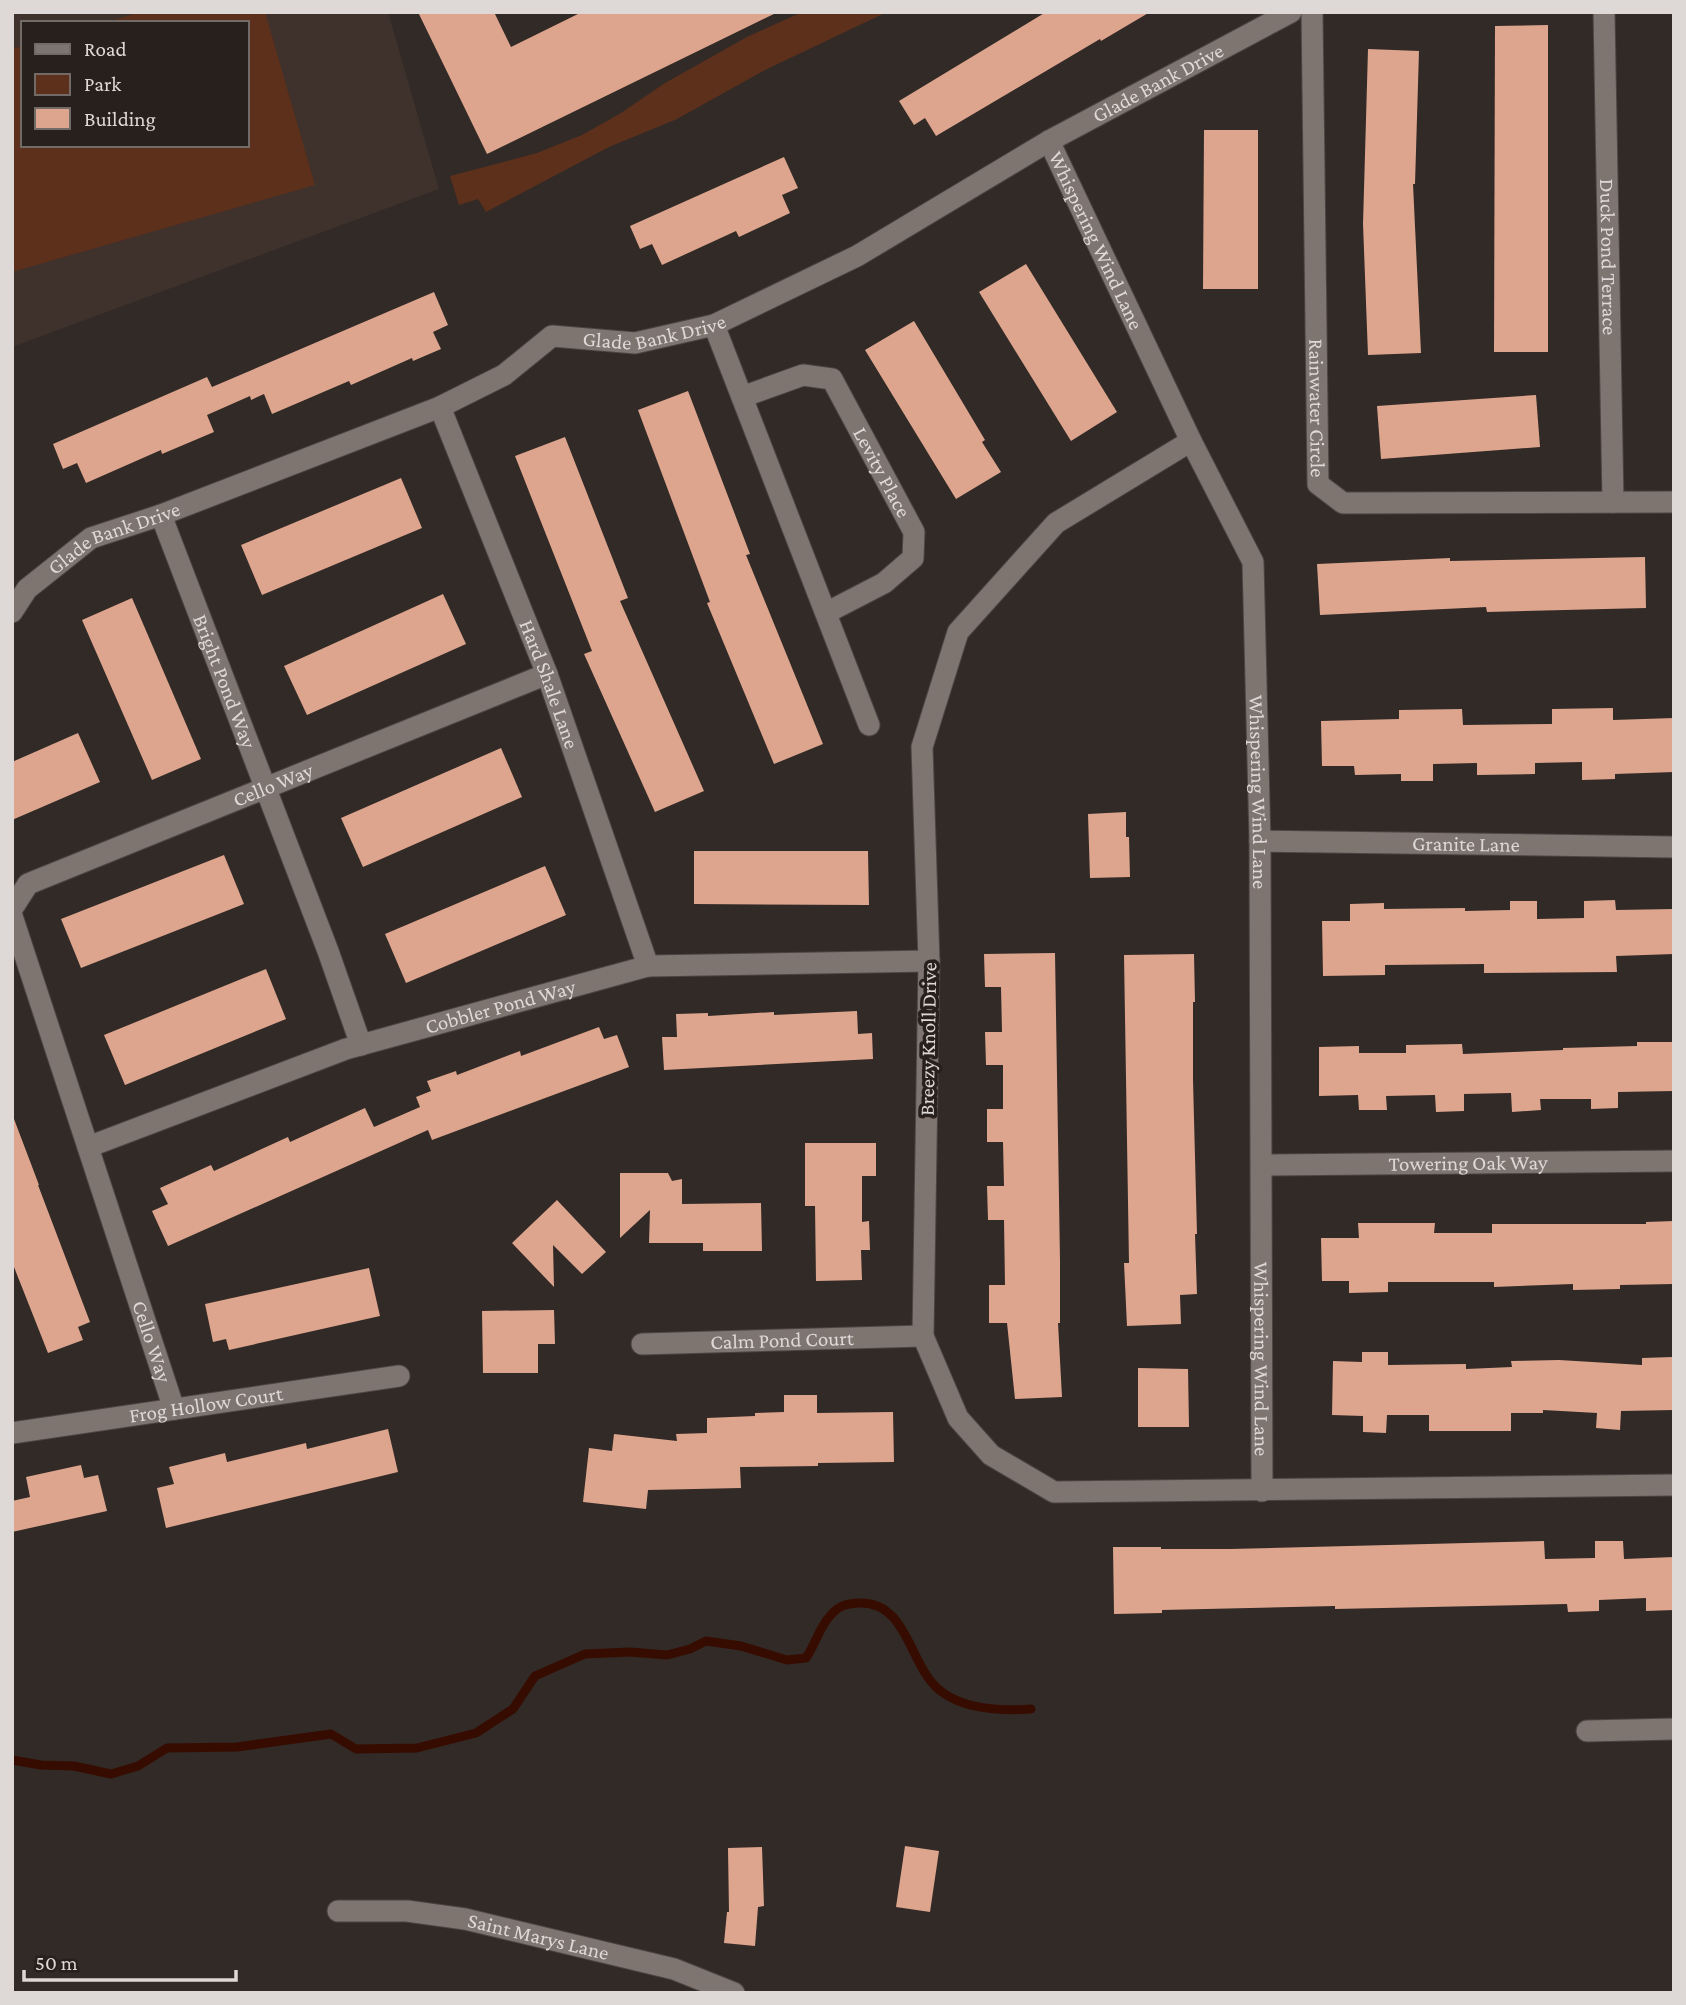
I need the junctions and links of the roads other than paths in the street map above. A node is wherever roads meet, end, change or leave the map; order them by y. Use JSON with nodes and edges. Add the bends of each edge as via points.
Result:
{"nodes":[{"id":1,"x":1292,"y":12,"type":"edge"},
{"id":2,"x":1312,"y":12,"type":"edge"},
{"id":3,"x":1604,"y":12,"type":"edge"},
{"id":4,"x":1049,"y":141,"type":"junction"},
{"id":5,"x":714,"y":325,"type":"junction"},
{"id":6,"x":742,"y":397,"type":"junction"},
{"id":7,"x":440,"y":407,"type":"junction"},
{"id":8,"x":1191,"y":441,"type":"junction"},
{"id":9,"x":1613,"y":502,"type":"junction"},
{"id":10,"x":1674,"y":502,"type":"edge"},
{"id":11,"x":161,"y":515,"type":"junction"},
{"id":12,"x":12,"y":612,"type":"edge"},
{"id":13,"x":826,"y":613,"type":"junction"},
{"id":14,"x":547,"y":674,"type":"junction"},
{"id":15,"x":869,"y":725,"type":"dead end"},
{"id":16,"x":265,"y":788,"type":"junction"},
{"id":17,"x":1260,"y":841,"type":"junction"},
{"id":18,"x":1674,"y":847,"type":"edge"},
{"id":19,"x":12,"y":909,"type":"edge"},
{"id":20,"x":12,"y":916,"type":"edge"},
{"id":21,"x":929,"y":961,"type":"junction"},
{"id":22,"x":648,"y":965,"type":"junction"},
{"id":23,"x":361,"y":1045,"type":"junction"},
{"id":24,"x":88,"y":1147,"type":"junction"},
{"id":25,"x":1674,"y":1161,"type":"edge"},
{"id":26,"x":1262,"y":1166,"type":"junction"},
{"id":27,"x":923,"y":1336,"type":"junction"},
{"id":28,"x":642,"y":1345,"type":"dead end"},
{"id":29,"x":399,"y":1376,"type":"dead end"},
{"id":30,"x":174,"y":1409,"type":"junction"},
{"id":31,"x":12,"y":1433,"type":"edge"},
{"id":32,"x":1674,"y":1485,"type":"edge"},
{"id":33,"x":1262,"y":1491,"type":"junction"},
{"id":34,"x":1674,"y":1729,"type":"edge"},
{"id":35,"x":1587,"y":1731,"type":"dead end"},
{"id":36,"x":338,"y":1911,"type":"dead end"},
{"id":37,"x":734,"y":1993,"type":"edge"}],
"edges":[{"from":1,"to":4,"type":"street","name":"Glade Bank Drive"},
{"from":2,"to":9,"type":"street","name":"Rainwater Circle","via":[[1318,484],[1343,503]]},
{"from":3,"to":9,"type":"street","name":"Duck Pond Terrace"},
{"from":4,"to":5,"type":"street","name":"Glade Bank Drive","via":[[857,256]]},
{"from":4,"to":8,"type":"street","name":"Whispering Wind Lane"},
{"from":5,"to":6,"type":"street"},
{"from":5,"to":7,"type":"street","name":"Glade Bank Drive","via":[[635,343],[552,337],[504,375]]},
{"from":6,"to":13,"type":"street"},
{"from":6,"to":13,"type":"street","name":"Levity Place","via":[[803,375],[832,379],[914,532],[913,558],[884,583]]},
{"from":7,"to":11,"type":"street","name":"Glade Bank Drive"},
{"from":7,"to":14,"type":"street","name":"Hard Shale Lane"},
{"from":8,"to":17,"type":"street","name":"Whispering Wind Lane","via":[[1253,562]]},
{"from":8,"to":21,"type":"street","name":"Breezy Knoll Drive","via":[[1056,523],[958,632],[922,747]]},
{"from":9,"to":10,"type":"street","name":"Rainwater Circle"},
{"from":11,"to":12,"type":"street","name":"Glade Bank Drive","via":[[91,538],[27,589]]},
{"from":11,"to":16,"type":"street","name":"Bright Pond Way"},
{"from":13,"to":15,"type":"street"},
{"from":14,"to":16,"type":"street","name":"Cello Way"},
{"from":14,"to":22,"type":"street","name":"Hard Shale Lane"},
{"from":16,"to":19,"type":"street","name":"Cello Way","via":[[28,884]]},
{"from":16,"to":23,"type":"street","name":"Bright Pond Way"},
{"from":17,"to":18,"type":"street","name":"Granite Lane"},
{"from":17,"to":26,"type":"street","name":"Whispering Wind Lane"},
{"from":20,"to":24,"type":"street","name":"Cello Way"},
{"from":21,"to":22,"type":"street","name":"Cobbler Pond Way"},
{"from":21,"to":27,"type":"street","name":"Breezy Knoll Drive"},
{"from":22,"to":23,"type":"street","name":"Cobbler Pond Way"},
{"from":23,"to":24,"type":"street","name":"Cobbler Pond Way"},
{"from":24,"to":30,"type":"street","name":"Cello Way"},
{"from":25,"to":26,"type":"street","name":"Towering Oak Way"},
{"from":26,"to":33,"type":"street","name":"Whispering Wind Lane"},
{"from":27,"to":28,"type":"street","name":"Calm Pond Court"},
{"from":27,"to":33,"type":"street","name":"Breezy Knoll Drive","via":[[958,1418],[991,1455],[1054,1492]]},
{"from":29,"to":30,"type":"street","name":"Frog Hollow Court"},
{"from":30,"to":31,"type":"street","name":"Frog Hollow Court"},
{"from":32,"to":33,"type":"street"},
{"from":34,"to":35,"type":"street"},
{"from":36,"to":37,"type":"street","name":"Saint Marys Lane","via":[[465,1919],[674,1969]]}]}
